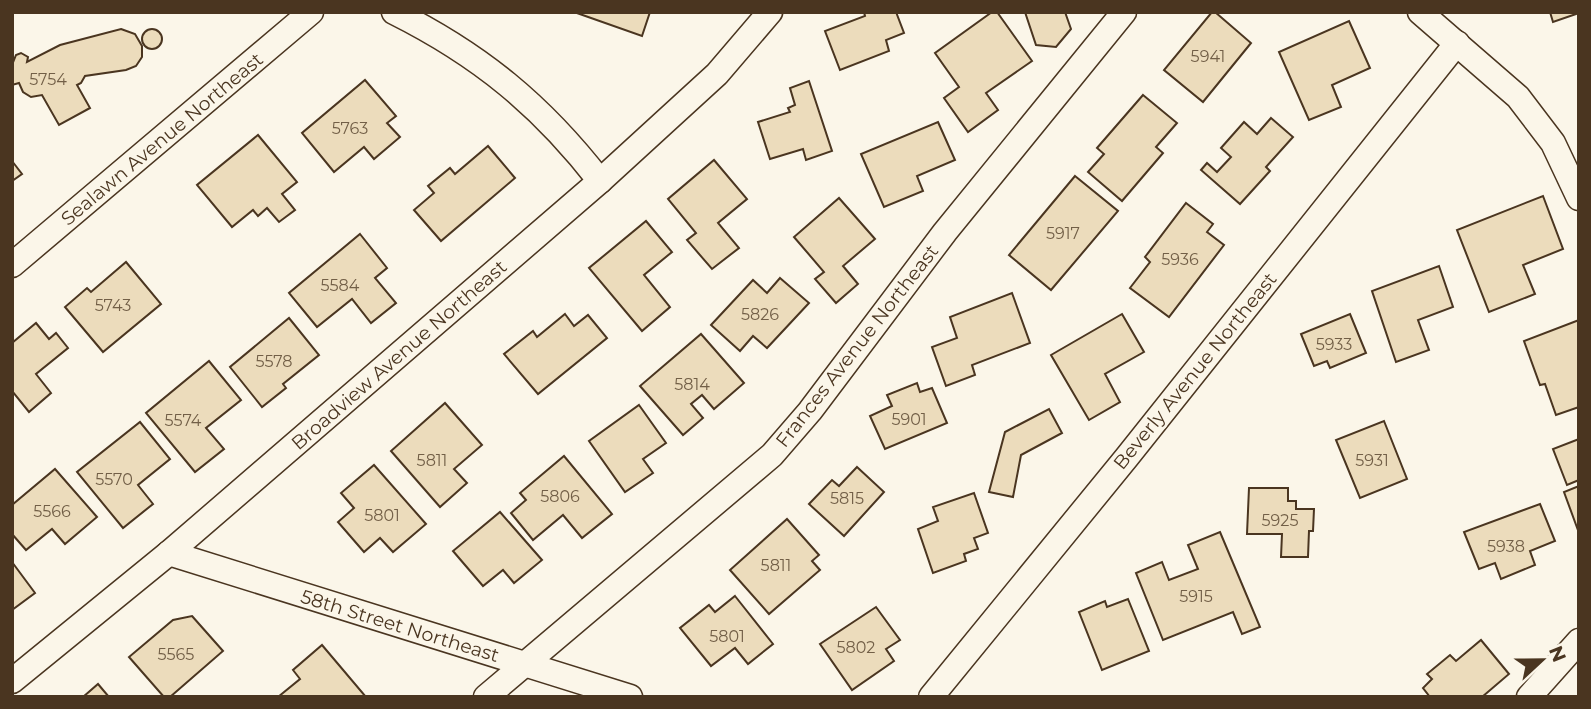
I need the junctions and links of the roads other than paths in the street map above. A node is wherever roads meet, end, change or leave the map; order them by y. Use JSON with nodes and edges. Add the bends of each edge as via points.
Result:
{"nodes":[{"id":1,"x":311,"y":12,"type":"edge"},
{"id":2,"x":394,"y":12,"type":"edge"},
{"id":3,"x":770,"y":12,"type":"edge"},
{"id":4,"x":1124,"y":12,"type":"edge"},
{"id":5,"x":1420,"y":12,"type":"edge"},
{"id":6,"x":1457,"y":43,"type":"junction"},
{"id":7,"x":600,"y":181,"type":"junction"},
{"id":8,"x":1579,"y":198,"type":"edge"},
{"id":9,"x":12,"y":265,"type":"edge"},
{"id":10,"x":169,"y":553,"type":"junction"},
{"id":11,"x":1579,"y":641,"type":"edge"},
{"id":12,"x":524,"y":665,"type":"junction"},
{"id":13,"x":12,"y":681,"type":"edge"},
{"id":14,"x":486,"y":697,"type":"edge"},
{"id":15,"x":630,"y":697,"type":"edge"},
{"id":16,"x":931,"y":697,"type":"edge"},
{"id":17,"x":1529,"y":697,"type":"edge"}],
"edges":[{"from":1,"to":9,"type":"street","name":"Sealawn Avenue Northeast"},
{"from":2,"to":7,"type":"street","via":[[432,31],[517,90]]},
{"from":3,"to":7,"type":"street","name":"Broadview Avenue Northeast","via":[[717,74]]},
{"from":4,"to":12,"type":"street","name":"Frances Avenue Northeast","via":[[772,455]]},
{"from":5,"to":6,"type":"street"},
{"from":6,"to":8,"type":"street","via":[[1531,111],[1564,162]]},
{"from":6,"to":16,"type":"street","name":"Beverly Avenue Northeast"},
{"from":7,"to":10,"type":"street","name":"Broadview Avenue Northeast"},
{"from":10,"to":12,"type":"street","name":"58th Street Northeast"},
{"from":10,"to":13,"type":"street","name":"Broadview Avenue Northeast"},
{"from":11,"to":17,"type":"street"},
{"from":12,"to":14,"type":"street","name":"Frances Avenue Northeast"},
{"from":12,"to":15,"type":"street","name":"58th Street Northeast"}]}
